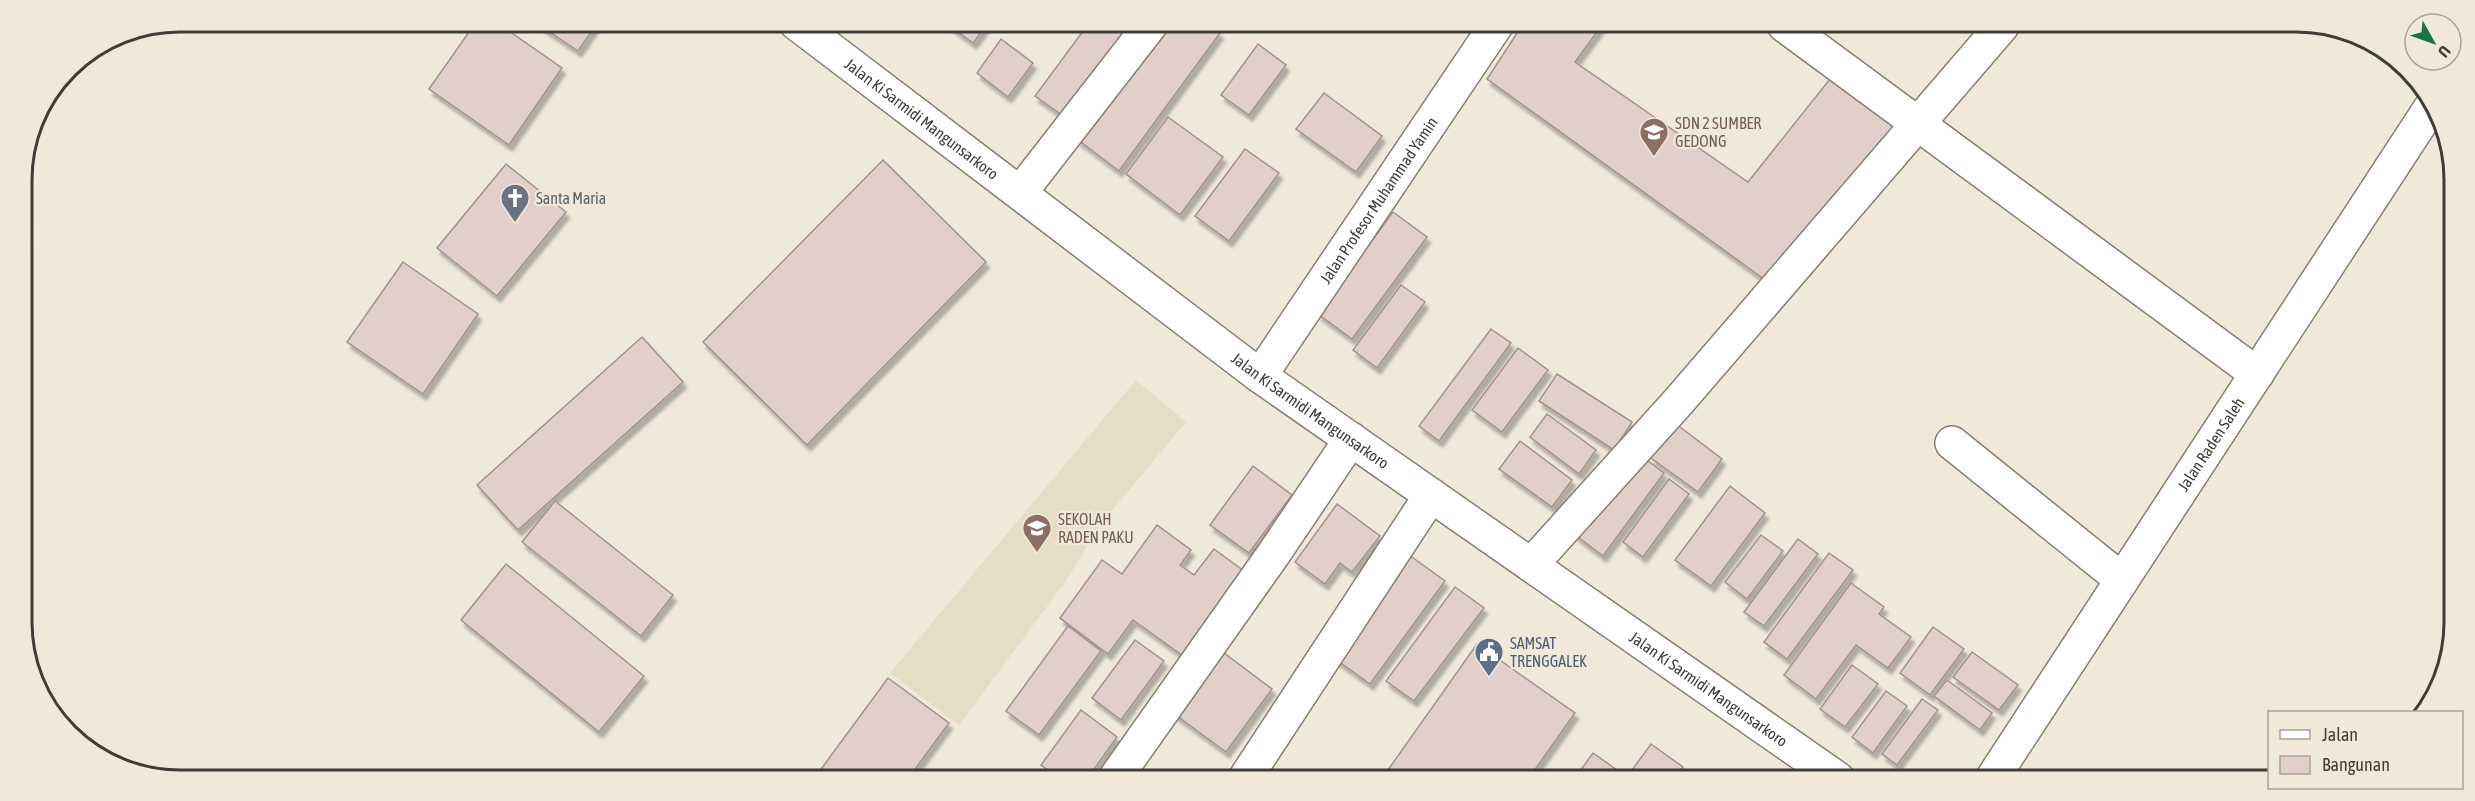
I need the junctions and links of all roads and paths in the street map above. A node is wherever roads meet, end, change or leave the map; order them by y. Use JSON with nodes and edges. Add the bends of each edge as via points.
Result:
{"nodes":[{"id":1,"x":809,"y":32,"type":"edge"},
{"id":2,"x":1145,"y":32,"type":"edge"},
{"id":3,"x":1492,"y":32,"type":"edge"},
{"id":4,"x":1794,"y":32,"type":"edge"},
{"id":5,"x":1997,"y":32,"type":"edge"},
{"id":6,"x":2427,"y":113,"type":"edge"},
{"id":7,"x":1917,"y":123,"type":"junction"},
{"id":8,"x":1020,"y":193,"type":"junction"},
{"id":9,"x":2257,"y":374,"type":"junction"},
{"id":10,"x":1260,"y":376,"type":"junction"},
{"id":11,"x":1350,"y":439,"type":"junction"},
{"id":12,"x":1952,"y":443,"type":"dead end"},
{"id":13,"x":1431,"y":495,"type":"junction"},
{"id":14,"x":1531,"y":565,"type":"junction"},
{"id":15,"x":2122,"y":580,"type":"junction"},
{"id":16,"x":1251,"y":769,"type":"edge"},
{"id":17,"x":1825,"y":769,"type":"edge"},
{"id":18,"x":1998,"y":769,"type":"edge"},
{"id":19,"x":1121,"y":770,"type":"edge"}],
"edges":[{"from":1,"to":8,"type":"street","name":"Jalan Ki Sarmidi Mangunsarkoro"},
{"from":2,"to":8,"type":"street"},
{"from":3,"to":10,"type":"street","name":"Jalan Profesor Muhammad Yamin"},
{"from":4,"to":7,"type":"street"},
{"from":5,"to":7,"type":"street"},
{"from":6,"to":9,"type":"street","name":"Jalan Raden Saleh"},
{"from":7,"to":9,"type":"street"},
{"from":7,"to":14,"type":"street","via":[[1679,401]]},
{"from":8,"to":10,"type":"street","name":"Jalan Ki Sarmidi Mangunsarkoro"},
{"from":9,"to":15,"type":"street","name":"Jalan Raden Saleh"},
{"from":10,"to":11,"type":"street","name":"Jalan Ki Sarmidi Mangunsarkoro"},
{"from":11,"to":13,"type":"street","name":"Jalan Ki Sarmidi Mangunsarkoro"},
{"from":11,"to":19,"type":"street"},
{"from":12,"to":15,"type":"street"},
{"from":13,"to":14,"type":"street","name":"Jalan Ki Sarmidi Mangunsarkoro"},
{"from":13,"to":16,"type":"street"},
{"from":14,"to":17,"type":"street","name":"Jalan Ki Sarmidi Mangunsarkoro"},
{"from":15,"to":18,"type":"street","name":"Jalan Raden Saleh"}]}
